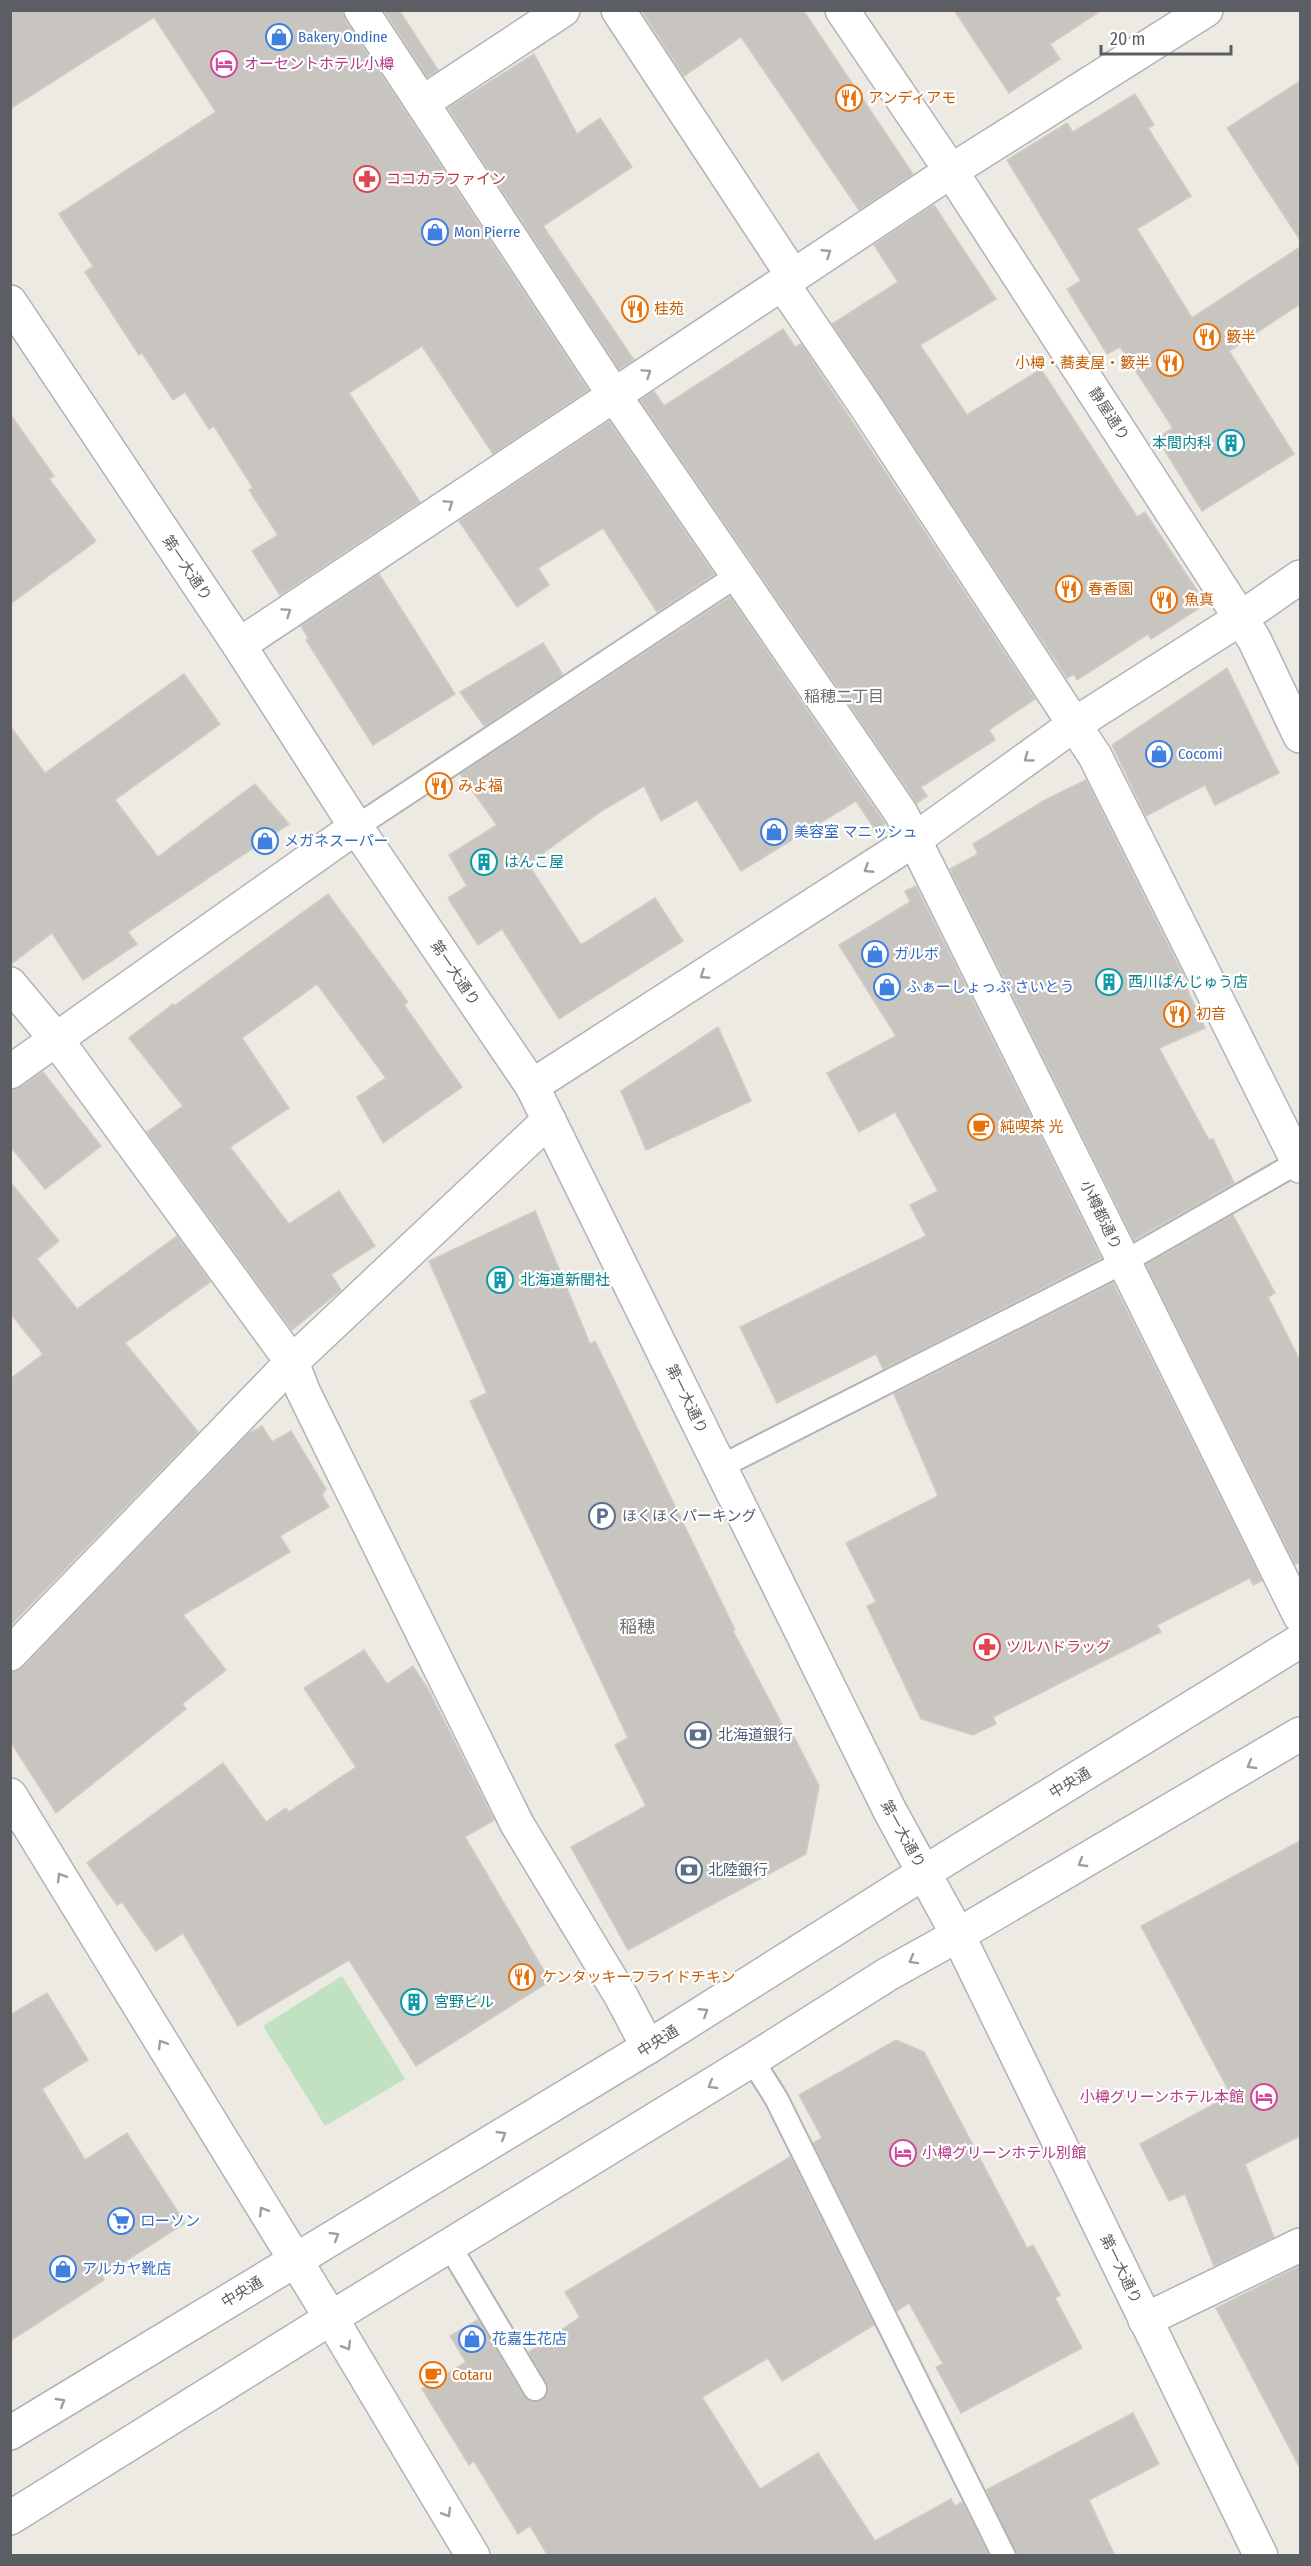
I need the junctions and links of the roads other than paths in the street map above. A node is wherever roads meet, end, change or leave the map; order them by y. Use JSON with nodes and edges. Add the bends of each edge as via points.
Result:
{"nodes":[{"id":1,"x":361,"y":10,"type":"edge"},
{"id":2,"x":563,"y":10,"type":"edge"},
{"id":3,"x":618,"y":10,"type":"edge"},
{"id":4,"x":842,"y":10,"type":"edge"},
{"id":5,"x":1206,"y":10,"type":"edge"},
{"id":6,"x":422,"y":103,"type":"junction"},
{"id":7,"x":951,"y":171,"type":"junction"},
{"id":8,"x":787,"y":279,"type":"junction"},
{"id":9,"x":10,"y":302,"type":"edge"},
{"id":10,"x":614,"y":394,"type":"junction"},
{"id":11,"x":738,"y":575,"type":"junction"},
{"id":12,"x":1300,"y":577,"type":"edge"},
{"id":13,"x":1240,"y":618,"type":"junction"},
{"id":14,"x":239,"y":645,"type":"junction"},
{"id":15,"x":1075,"y":724,"type":"junction"},
{"id":16,"x":1300,"y":736,"type":"edge"},
{"id":17,"x":356,"y":827,"type":"junction"},
{"id":18,"x":907,"y":827,"type":"junction"},
{"id":19,"x":10,"y":984,"type":"edge"},
{"id":20,"x":56,"y":1040,"type":"junction"},
{"id":21,"x":10,"y":1072,"type":"edge"},
{"id":22,"x":532,"y":1086,"type":"junction"},
{"id":23,"x":549,"y":1120,"type":"junction"},
{"id":24,"x":1300,"y":1163,"type":"edge"},
{"id":25,"x":1124,"y":1262,"type":"junction"},
{"id":26,"x":291,"y":1362,"type":"junction"},
{"id":27,"x":720,"y":1467,"type":"junction"},
{"id":28,"x":1300,"y":1616,"type":"edge"},
{"id":29,"x":1300,"y":1641,"type":"edge"},
{"id":30,"x":10,"y":1654,"type":"edge"},
{"id":31,"x":1300,"y":1734,"type":"edge"},
{"id":32,"x":10,"y":1795,"type":"edge"},
{"id":33,"x":924,"y":1872,"type":"junction"},
{"id":34,"x":958,"y":1935,"type":"junction"},
{"id":35,"x":648,"y":2047,"type":"junction"},
{"id":36,"x":752,"y":2061,"type":"junction"},
{"id":37,"x":1300,"y":2245,"type":"edge"},
{"id":38,"x":449,"y":2246,"type":"junction"},
{"id":39,"x":294,"y":2260,"type":"junction"},
{"id":40,"x":331,"y":2318,"type":"junction"},
{"id":41,"x":1145,"y":2319,"type":"junction"},
{"id":42,"x":535,"y":2389,"type":"dead end"},
{"id":43,"x":10,"y":2433,"type":"edge"},
{"id":44,"x":10,"y":2518,"type":"edge"},
{"id":45,"x":473,"y":2556,"type":"edge"},
{"id":46,"x":1004,"y":2556,"type":"edge"},
{"id":47,"x":1261,"y":2556,"type":"edge"}],
"edges":[{"from":1,"to":6,"type":"street","name":"小樽都通り"},
{"from":2,"to":6,"type":"street"},
{"from":3,"to":8,"type":"street"},
{"from":4,"to":7,"type":"street","name":"静屋通り"},
{"from":5,"to":7,"type":"street"},
{"from":6,"to":10,"type":"street","name":"小樽都通り"},
{"from":8,"to":7,"type":"street","one_way":true},
{"from":7,"to":13,"type":"street","name":"静屋通り"},
{"from":10,"to":8,"type":"street","one_way":true},
{"from":8,"to":15,"type":"street"},
{"from":9,"to":14,"type":"street","name":"第一大通り"},
{"from":10,"to":11,"type":"street","name":"小樽都通り"},
{"from":14,"to":10,"type":"street","one_way":true},
{"from":11,"to":17,"type":"lane"},
{"from":11,"to":18,"type":"street","name":"小樽都通り"},
{"from":12,"to":13,"type":"street"},
{"from":13,"to":15,"type":"street"},
{"from":13,"to":16,"type":"street","name":"静屋通り"},
{"from":14,"to":17,"type":"street","name":"第一大通り"},
{"from":15,"to":18,"type":"street","one_way":true},
{"from":15,"to":24,"type":"street","via":[[1095,756]]},
{"from":17,"to":20,"type":"street"},
{"from":17,"to":22,"type":"street","name":"第一大通り"},
{"from":18,"to":22,"type":"street","one_way":true},
{"from":18,"to":25,"type":"street","name":"小樽都通り"},
{"from":19,"to":20,"type":"street"},
{"from":20,"to":21,"type":"street"},
{"from":20,"to":26,"type":"street"},
{"from":22,"to":23,"type":"street","name":"第一大通り"},
{"from":23,"to":26,"type":"street"},
{"from":23,"to":27,"type":"street","name":"第一大通り"},
{"from":24,"to":25,"type":"lane"},
{"from":25,"to":27,"type":"lane"},
{"from":25,"to":28,"type":"street","name":"小樽都通り"},
{"from":26,"to":30,"type":"street"},
{"from":26,"to":35,"type":"street","via":[[517,1824]]},
{"from":27,"to":33,"type":"street","name":"第一大通り","via":[[890,1812]]},
{"from":29,"to":33,"type":"street","name":"中央通"},
{"from":31,"to":34,"type":"street","one_way":true},
{"from":39,"to":32,"type":"street","one_way":true},
{"from":33,"to":34,"type":"street","name":"第一大通り"},
{"from":35,"to":33,"type":"street","name":"中央通","one_way":true},
{"from":34,"to":36,"type":"street","one_way":true,"via":[[888,1974]]},
{"from":34,"to":41,"type":"street","name":"第一大通り"},
{"from":39,"to":35,"type":"street","name":"中央通","one_way":true},
{"from":36,"to":38,"type":"street","one_way":true},
{"from":36,"to":46,"type":"lane","via":[[776,2098]]},
{"from":37,"to":41,"type":"street"},
{"from":38,"to":40,"type":"street"},
{"from":38,"to":42,"type":"lane"},
{"from":39,"to":40,"type":"street"},
{"from":43,"to":39,"type":"street","name":"中央通","one_way":true},
{"from":40,"to":44,"type":"street"},
{"from":40,"to":45,"type":"street","one_way":true},
{"from":41,"to":47,"type":"street","name":"第一大通り"}]}
